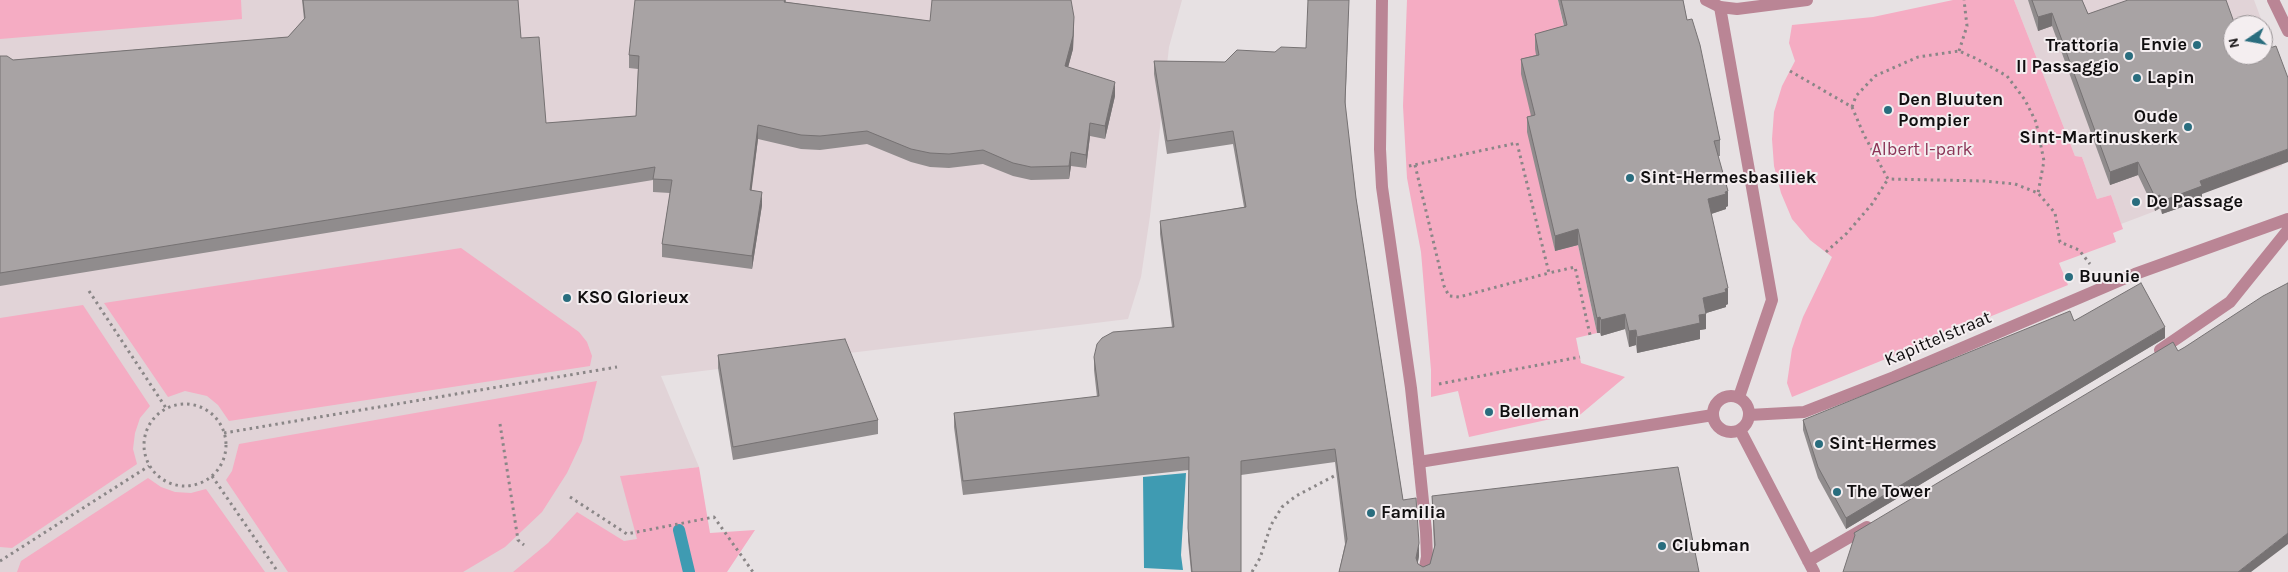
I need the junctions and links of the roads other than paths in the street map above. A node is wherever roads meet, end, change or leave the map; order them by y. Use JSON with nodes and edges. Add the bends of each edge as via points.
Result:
{"nodes":[{"id":1,"x":1382,"y":0,"type":"edge"},
{"id":2,"x":1706,"y":0,"type":"edge"},
{"id":3,"x":1807,"y":0,"type":"edge"},
{"id":4,"x":2273,"y":0,"type":"edge"},
{"id":5,"x":1720,"y":8,"type":"junction"},
{"id":6,"x":2288,"y":31,"type":"edge"},
{"id":7,"x":2288,"y":219,"type":"edge"},
{"id":8,"x":2288,"y":230,"type":"edge"},
{"id":9,"x":2153,"y":355,"type":"edge"},
{"id":10,"x":1739,"y":397,"type":"junction"},
{"id":11,"x":1712,"y":415,"type":"junction"},
{"id":12,"x":1749,"y":415,"type":"junction"},
{"id":13,"x":1740,"y":430,"type":"junction"},
{"id":14,"x":1419,"y":462,"type":"junction"},
{"id":15,"x":1876,"y":521,"type":"edge"},
{"id":16,"x":1811,"y":566,"type":"edge"},
{"id":17,"x":1424,"y":572,"type":"edge"}],
"edges":[{"from":1,"to":14,"type":"street","via":[[1382,171]]},
{"from":2,"to":5,"type":"street"},
{"from":3,"to":5,"type":"street","via":[[1737,9]]},
{"from":4,"to":6,"type":"street"},
{"from":5,"to":10,"type":"street","via":[[1772,300]]},
{"from":7,"to":12,"type":"street","name":"Kapittelstraat","via":[[2135,274],[1804,412]]},
{"from":8,"to":9,"type":"street","via":[[2230,302]]},
{"from":10,"to":11,"type":"street","via":[[1722,397],[1714,405]]},
{"from":10,"to":12,"type":"street","via":[[1746,404]]},
{"from":11,"to":13,"type":"street","via":[[1722,430]]},
{"from":11,"to":14,"type":"street"},
{"from":12,"to":13,"type":"street","via":[[1746,425]]},
{"from":13,"to":16,"type":"street"},
{"from":14,"to":17,"type":"street","via":[[1426,531]]},
{"from":15,"to":16,"type":"street"}]}
